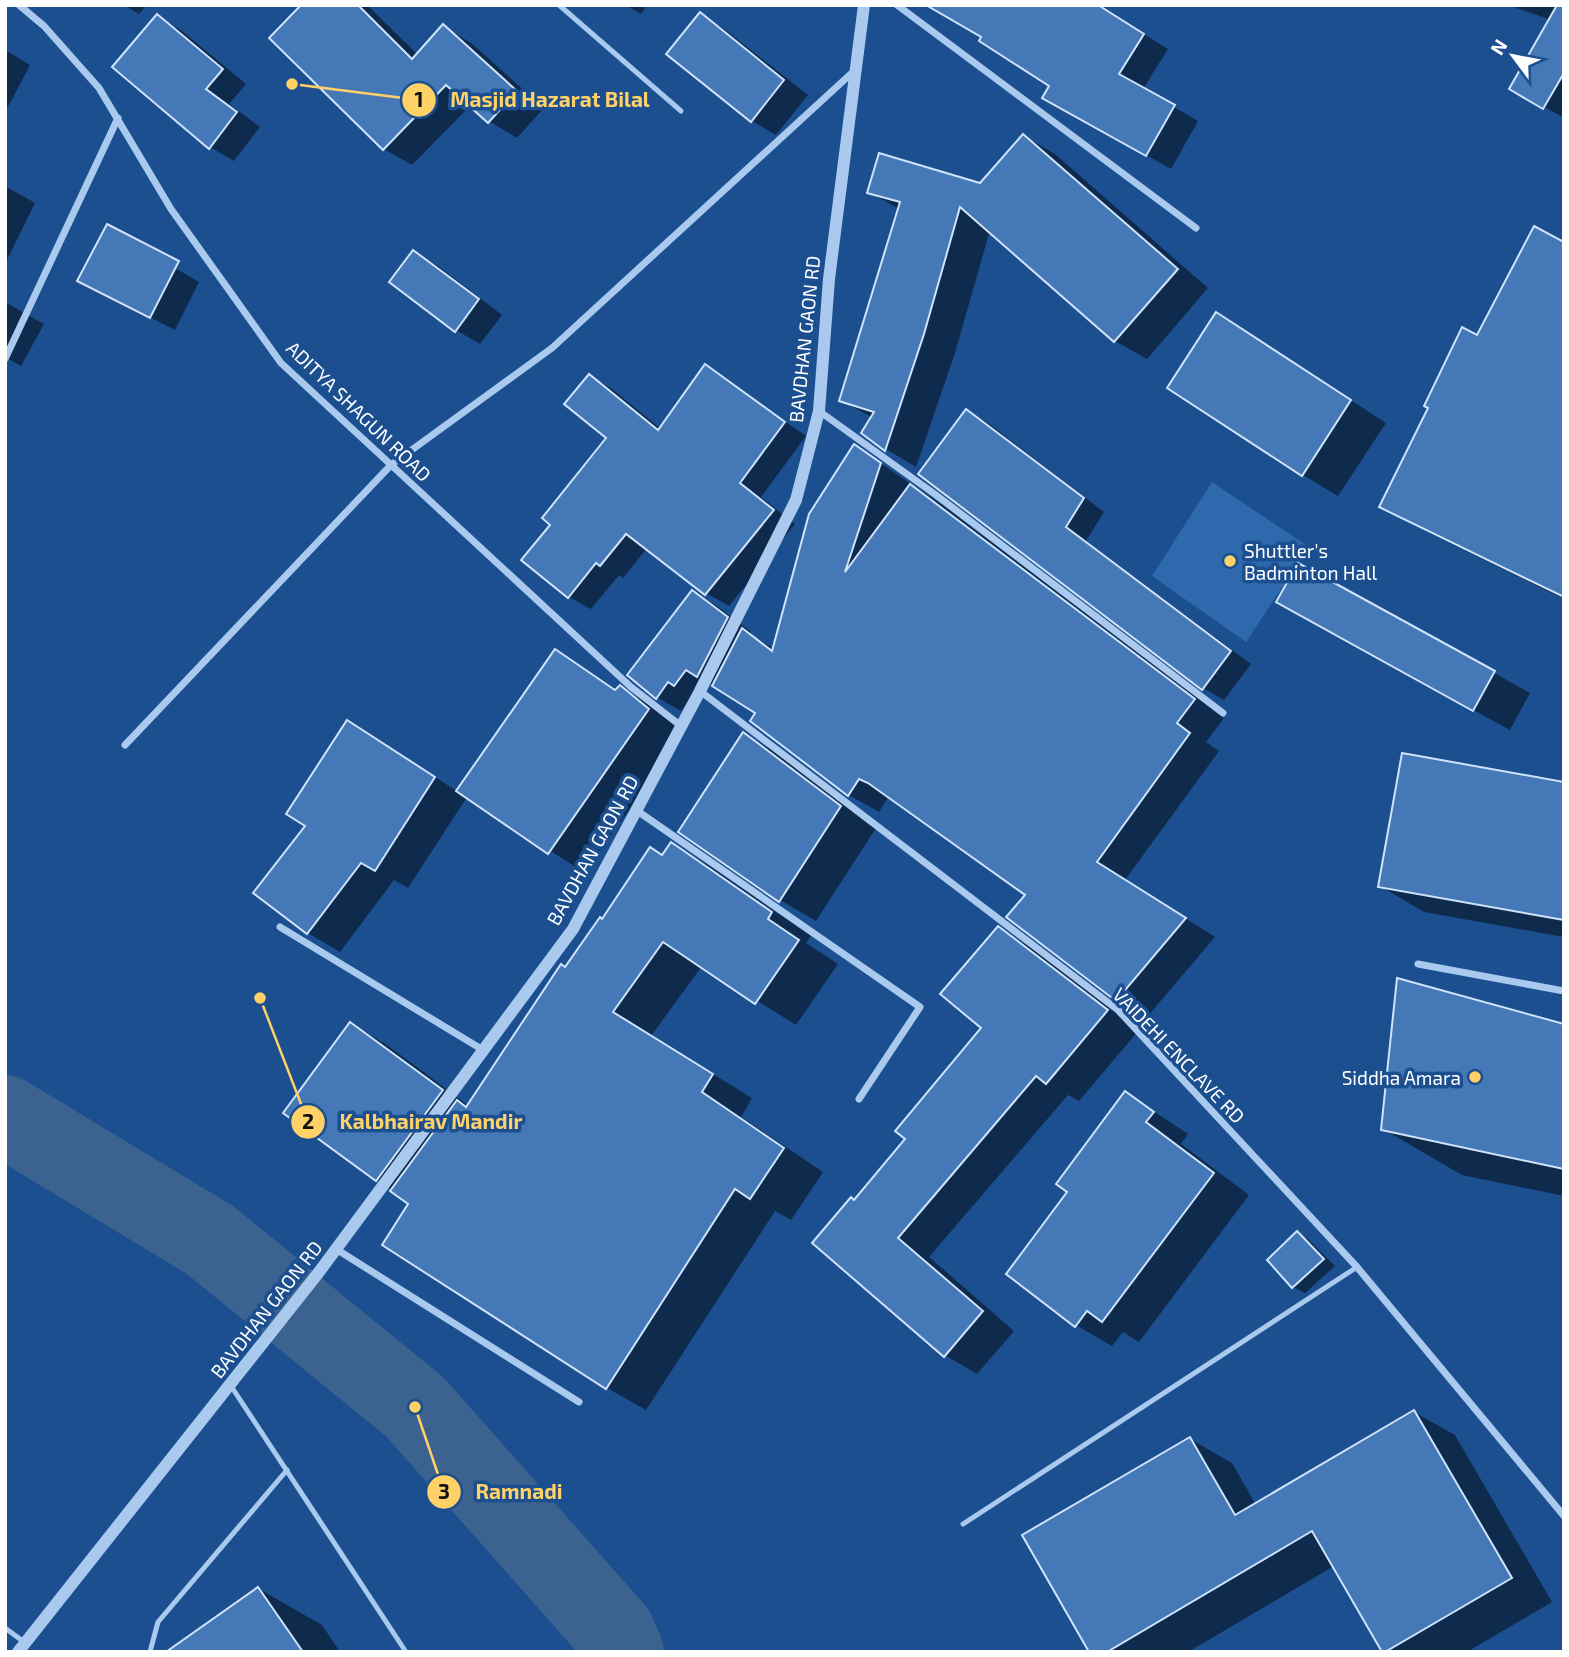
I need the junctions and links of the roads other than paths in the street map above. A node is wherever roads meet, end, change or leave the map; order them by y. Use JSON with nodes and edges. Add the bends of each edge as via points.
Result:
{"nodes":[{"id":1,"x":19,"y":5,"type":"edge"},
{"id":2,"x":559,"y":5,"type":"edge"},
{"id":3,"x":864,"y":5,"type":"edge"},
{"id":4,"x":897,"y":5,"type":"edge"},
{"id":5,"x":855,"y":71,"type":"junction"},
{"id":6,"x":681,"y":111,"type":"dead end"},
{"id":7,"x":118,"y":118,"type":"junction"},
{"id":8,"x":1196,"y":228,"type":"dead end"},
{"id":9,"x":5,"y":359,"type":"edge"},
{"id":10,"x":820,"y":411,"type":"junction"},
{"id":11,"x":391,"y":465,"type":"junction"},
{"id":12,"x":700,"y":691,"type":"junction"},
{"id":13,"x":1223,"y":713,"type":"dead end"},
{"id":14,"x":681,"y":726,"type":"junction"},
{"id":15,"x":125,"y":745,"type":"dead end"},
{"id":16,"x":636,"y":810,"type":"junction"},
{"id":17,"x":280,"y":928,"type":"dead end"},
{"id":18,"x":1418,"y":964,"type":"dead end"},
{"id":19,"x":1564,"y":991,"type":"edge"},
{"id":20,"x":483,"y":1050,"type":"junction"},
{"id":21,"x":859,"y":1099,"type":"dead end"},
{"id":22,"x":336,"y":1249,"type":"junction"},
{"id":23,"x":1357,"y":1267,"type":"junction"},
{"id":24,"x":231,"y":1385,"type":"junction"},
{"id":25,"x":579,"y":1402,"type":"dead end"},
{"id":26,"x":287,"y":1471,"type":"junction"},
{"id":27,"x":1564,"y":1517,"type":"edge"},
{"id":28,"x":963,"y":1524,"type":"dead end"},
{"id":29,"x":5,"y":1628,"type":"edge"},
{"id":30,"x":21,"y":1647,"type":"edge"},
{"id":31,"x":150,"y":1652,"type":"edge"},
{"id":32,"x":406,"y":1652,"type":"edge"}],
"edges":[{"from":1,"to":7,"type":"street","name":"ADITYA SHAGUN ROAD","via":[[99,88]]},
{"from":2,"to":6,"type":"lane"},
{"from":3,"to":5,"type":"street","name":"BAVDHAN GAON RD"},
{"from":4,"to":8,"type":"street"},
{"from":5,"to":10,"type":"street","name":"BAVDHAN GAON RD","via":[[829,279]]},
{"from":5,"to":11,"type":"street","via":[[552,348]]},
{"from":7,"to":9,"type":"street"},
{"from":7,"to":11,"type":"street","name":"ADITYA SHAGUN ROAD","via":[[171,209],[281,363]]},
{"from":10,"to":12,"type":"street","name":"BAVDHAN GAON RD","via":[[796,500]]},
{"from":10,"to":13,"type":"street"},
{"from":11,"to":14,"type":"street","name":"ADITYA SHAGUN ROAD","via":[[631,687]]},
{"from":11,"to":15,"type":"street"},
{"from":12,"to":14,"type":"street","name":"BAVDHAN GAON RD"},
{"from":12,"to":23,"type":"street","name":"VAIDEHI ENCLAVE RD","via":[[1118,1010]]},
{"from":14,"to":16,"type":"street","name":"BAVDHAN GAON RD"},
{"from":16,"to":20,"type":"street","name":"BAVDHAN GAON RD","via":[[573,929]]},
{"from":16,"to":21,"type":"street","via":[[920,1007]]},
{"from":17,"to":20,"type":"street"},
{"from":18,"to":19,"type":"street"},
{"from":20,"to":22,"type":"street","name":"BAVDHAN GAON RD"},
{"from":22,"to":24,"type":"street","name":"BAVDHAN GAON RD"},
{"from":22,"to":25,"type":"street"},
{"from":23,"to":27,"type":"street","name":"VAIDEHI ENCLAVE RD"},
{"from":23,"to":28,"type":"lane"},
{"from":24,"to":26,"type":"lane"},
{"from":24,"to":30,"type":"street","name":"BAVDHAN GAON RD"},
{"from":26,"to":31,"type":"lane","via":[[158,1622]]},
{"from":26,"to":32,"type":"lane"},
{"from":29,"to":30,"type":"lane"}]}
